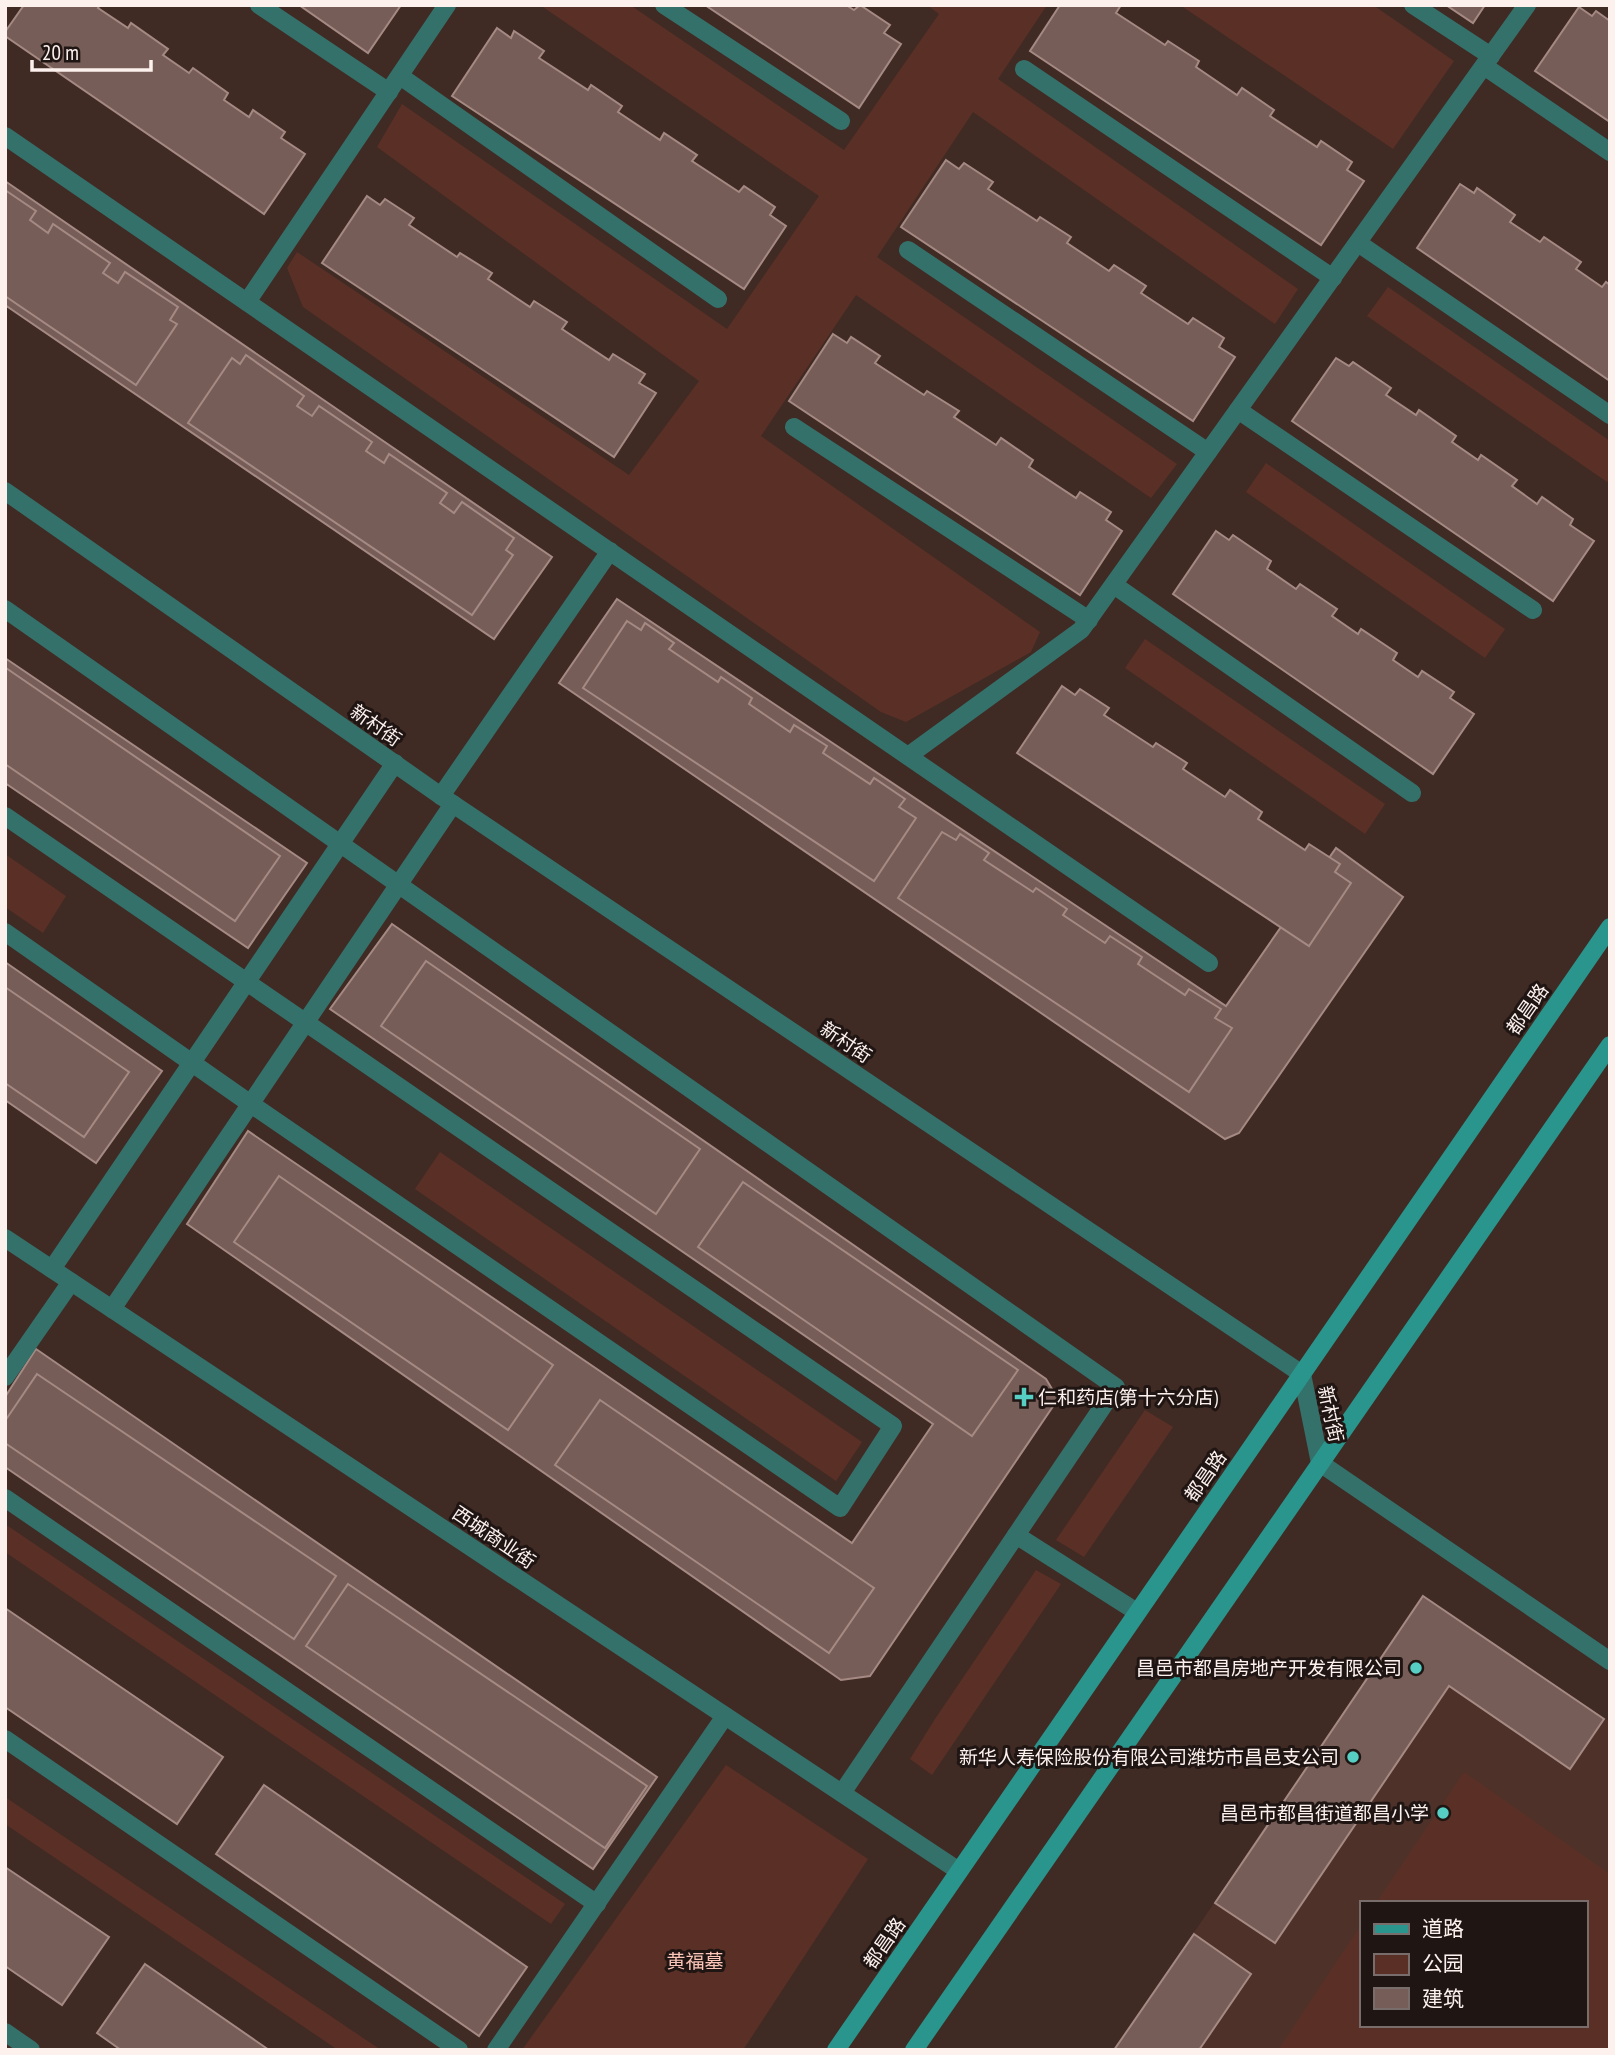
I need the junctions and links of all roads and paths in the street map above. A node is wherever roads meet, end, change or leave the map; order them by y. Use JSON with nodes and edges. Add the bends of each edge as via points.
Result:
{"nodes":[{"id":1,"x":259,"y":5,"type":"edge"},
{"id":2,"x":447,"y":5,"type":"edge"},
{"id":3,"x":664,"y":5,"type":"edge"},
{"id":4,"x":1413,"y":5,"type":"edge"},
{"id":5,"x":1527,"y":5,"type":"edge"},
{"id":6,"x":1488,"y":61,"type":"junction"},
{"id":7,"x":1024,"y":69,"type":"dead end"},
{"id":8,"x":400,"y":76,"type":"junction"},
{"id":9,"x":389,"y":92,"type":"junction"},
{"id":10,"x":841,"y":121,"type":"dead end"},
{"id":11,"x":5,"y":136,"type":"edge"},
{"id":12,"x":1610,"y":152,"type":"edge"},
{"id":13,"x":1358,"y":243,"type":"junction"},
{"id":14,"x":908,"y":250,"type":"dead end"},
{"id":15,"x":1333,"y":278,"type":"junction"},
{"id":16,"x":718,"y":299,"type":"dead end"},
{"id":17,"x":247,"y":302,"type":"junction"},
{"id":18,"x":1238,"y":410,"type":"junction"},
{"id":19,"x":1610,"y":415,"type":"edge"},
{"id":20,"x":794,"y":427,"type":"dead end"},
{"id":21,"x":1208,"y":452,"type":"junction"},
{"id":22,"x":5,"y":491,"type":"edge"},
{"id":23,"x":610,"y":551,"type":"junction"},
{"id":24,"x":1114,"y":584,"type":"junction"},
{"id":25,"x":5,"y":609,"type":"edge"},
{"id":26,"x":1533,"y":610,"type":"dead end"},
{"id":27,"x":1089,"y":620,"type":"junction"},
{"id":28,"x":908,"y":756,"type":"junction"},
{"id":29,"x":395,"y":764,"type":"junction"},
{"id":30,"x":1412,"y":793,"type":"dead end"},
{"id":31,"x":447,"y":800,"type":"junction"},
{"id":32,"x":5,"y":816,"type":"edge"},
{"id":33,"x":341,"y":844,"type":"junction"},
{"id":34,"x":399,"y":885,"type":"junction"},
{"id":35,"x":1610,"y":927,"type":"edge"},
{"id":36,"x":5,"y":932,"type":"edge"},
{"id":37,"x":1209,"y":963,"type":"dead end"},
{"id":38,"x":247,"y":982,"type":"junction"},
{"id":39,"x":306,"y":1023,"type":"junction"},
{"id":40,"x":1610,"y":1045,"type":"edge"},
{"id":41,"x":191,"y":1063,"type":"junction"},
{"id":42,"x":251,"y":1104,"type":"junction"},
{"id":43,"x":5,"y":1238,"type":"edge"},
{"id":44,"x":51,"y":1269,"type":"junction"},
{"id":45,"x":71,"y":1282,"type":"junction"},
{"id":46,"x":112,"y":1309,"type":"junction"},
{"id":47,"x":1301,"y":1374,"type":"junction"},
{"id":48,"x":5,"y":1377,"type":"edge"},
{"id":49,"x":1320,"y":1463,"type":"junction"},
{"id":50,"x":5,"y":1498,"type":"edge"},
{"id":51,"x":1016,"y":1535,"type":"junction"},
{"id":52,"x":1137,"y":1612,"type":"junction"},
{"id":53,"x":1610,"y":1661,"type":"edge"},
{"id":54,"x":725,"y":1716,"type":"junction"},
{"id":55,"x":5,"y":1739,"type":"edge"},
{"id":56,"x":842,"y":1793,"type":"junction"},
{"id":57,"x":959,"y":1871,"type":"junction"},
{"id":58,"x":597,"y":1904,"type":"junction"},
{"id":59,"x":5,"y":2032,"type":"edge"},
{"id":60,"x":31,"y":2050,"type":"edge"},
{"id":61,"x":459,"y":2050,"type":"edge"},
{"id":62,"x":496,"y":2050,"type":"edge"},
{"id":63,"x":835,"y":2050,"type":"edge"},
{"id":64,"x":914,"y":2050,"type":"edge"}],
"edges":[{"from":1,"to":9,"type":"street"},
{"from":2,"to":8,"type":"street"},
{"from":3,"to":10,"type":"street"},
{"from":4,"to":6,"type":"street"},
{"from":5,"to":6,"type":"street"},
{"from":6,"to":12,"type":"street"},
{"from":6,"to":13,"type":"street"},
{"from":7,"to":15,"type":"street"},
{"from":8,"to":9,"type":"street"},
{"from":8,"to":16,"type":"street"},
{"from":9,"to":17,"type":"street"},
{"from":11,"to":17,"type":"street"},
{"from":13,"to":15,"type":"street"},
{"from":13,"to":19,"type":"street"},
{"from":14,"to":21,"type":"street"},
{"from":15,"to":18,"type":"street"},
{"from":17,"to":23,"type":"street"},
{"from":18,"to":21,"type":"street"},
{"from":18,"to":26,"type":"street"},
{"from":20,"to":27,"type":"street"},
{"from":21,"to":24,"type":"street"},
{"from":22,"to":29,"type":"street","name":"新村街"},
{"from":23,"to":28,"type":"street"},
{"from":23,"to":31,"type":"street"},
{"from":24,"to":27,"type":"street"},
{"from":24,"to":30,"type":"street"},
{"from":25,"to":33,"type":"street"},
{"from":27,"to":28,"type":"street"},
{"from":28,"to":37,"type":"street"},
{"from":29,"to":31,"type":"street","name":"新村街"},
{"from":29,"to":33,"type":"street"},
{"from":31,"to":34,"type":"street"},
{"from":31,"to":47,"type":"street","name":"新村街"},
{"from":32,"to":38,"type":"street"},
{"from":33,"to":34,"type":"street"},
{"from":33,"to":38,"type":"street"},
{"from":34,"to":39,"type":"street"},
{"from":34,"to":51,"type":"street","via":[[1116,1387]]},
{"from":35,"to":47,"type":"main road","name":"都昌路"},
{"from":36,"to":41,"type":"street"},
{"from":38,"to":39,"type":"street"},
{"from":38,"to":41,"type":"street"},
{"from":39,"to":42,"type":"street"},
{"from":39,"to":42,"type":"street","via":[[893,1426],[840,1508]]},
{"from":40,"to":49,"type":"main road"},
{"from":41,"to":42,"type":"street"},
{"from":41,"to":44,"type":"street"},
{"from":42,"to":46,"type":"street"},
{"from":43,"to":44,"type":"street","name":"西城商业街"},
{"from":44,"to":45,"type":"street","name":"西城商业街"},
{"from":45,"to":46,"type":"street","name":"西城商业街"},
{"from":45,"to":48,"type":"street"},
{"from":46,"to":54,"type":"street","name":"西城商业街"},
{"from":47,"to":49,"type":"street","name":"新村街"},
{"from":47,"to":52,"type":"main road","name":"都昌路"},
{"from":49,"to":53,"type":"street","name":"新村街"},
{"from":49,"to":64,"type":"main road"},
{"from":50,"to":58,"type":"street"},
{"from":51,"to":52,"type":"street"},
{"from":51,"to":56,"type":"street"},
{"from":52,"to":57,"type":"main road","name":"都昌路"},
{"from":54,"to":56,"type":"street","name":"西城商业街"},
{"from":54,"to":58,"type":"street"},
{"from":55,"to":61,"type":"street"},
{"from":56,"to":57,"type":"street","name":"西城商业街"},
{"from":57,"to":63,"type":"main road","name":"都昌路"},
{"from":58,"to":62,"type":"street"},
{"from":59,"to":60,"type":"street"}]}
